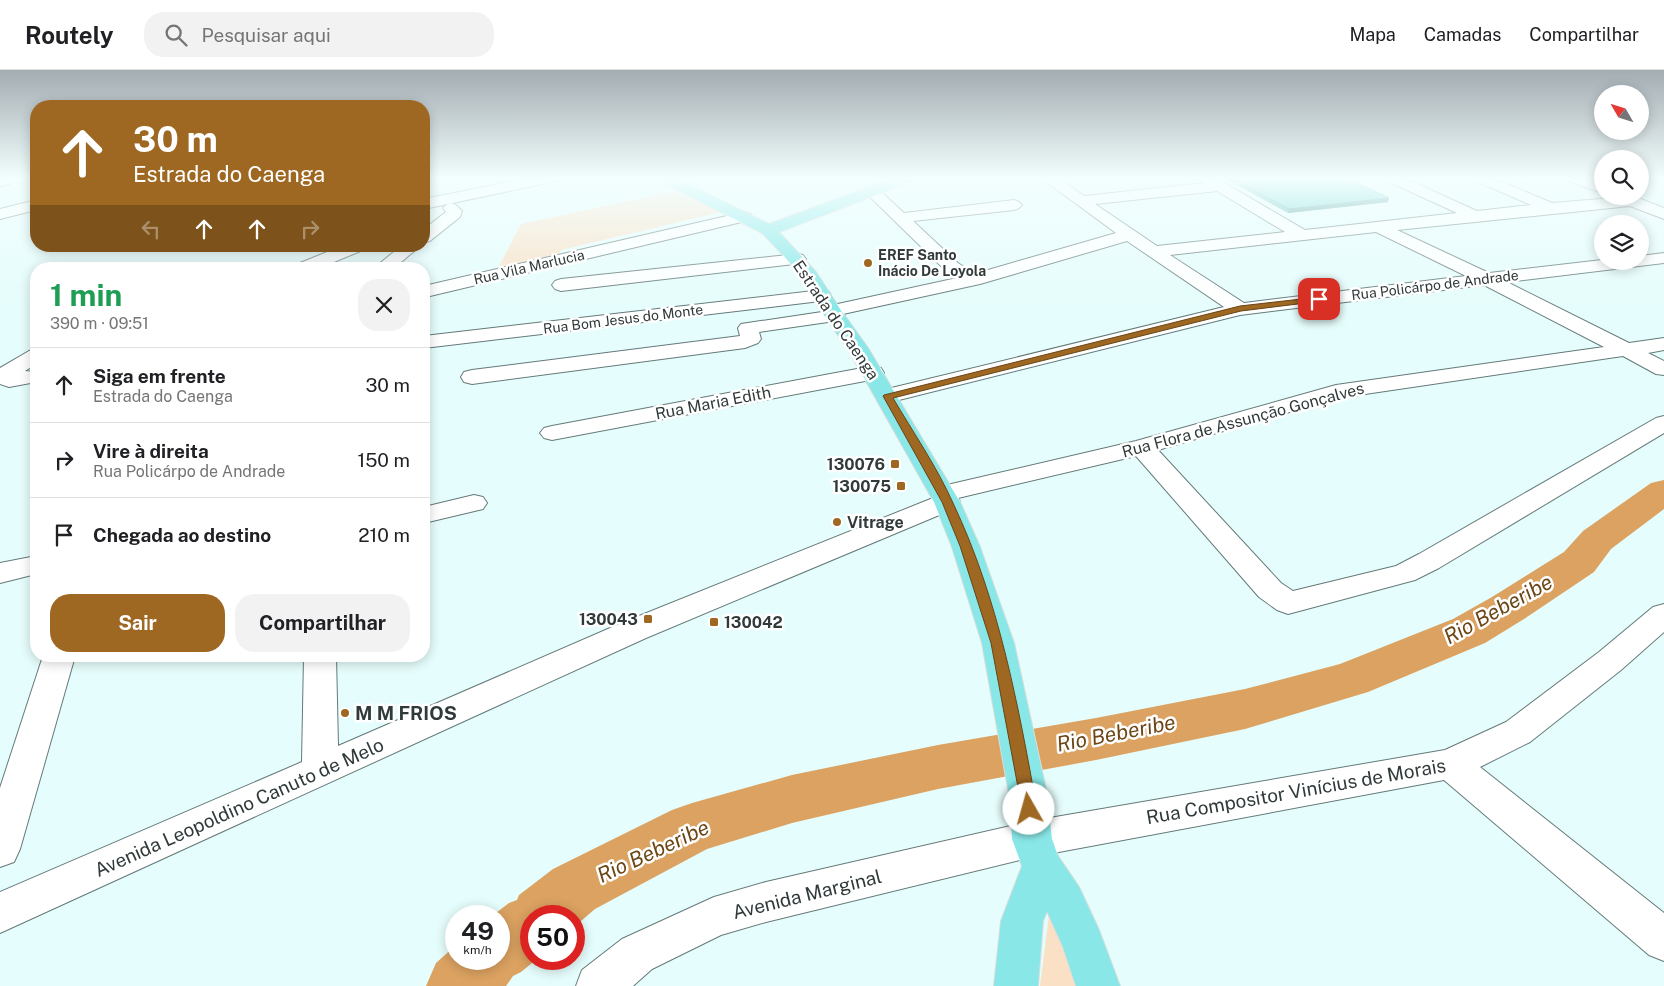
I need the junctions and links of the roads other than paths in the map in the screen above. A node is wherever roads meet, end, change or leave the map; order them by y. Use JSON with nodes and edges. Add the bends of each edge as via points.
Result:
{"nodes":[{"id":1,"x":446,"y":221,"type":"edge"},
{"id":2,"x":751,"y":221,"type":"edge"},
{"id":3,"x":767,"y":221,"type":"edge"},
{"id":4,"x":769,"y":221,"type":"edge"},
{"id":5,"x":904,"y":221,"type":"edge"},
{"id":6,"x":1110,"y":221,"type":"edge"},
{"id":7,"x":1284,"y":221,"type":"edge"},
{"id":8,"x":1434,"y":221,"type":"edge"},
{"id":9,"x":758,"y":224,"type":"junction"},
{"id":10,"x":1379,"y":227,"type":"junction"},
{"id":11,"x":430,"y":233,"type":"edge"},
{"id":12,"x":1302,"y":234,"type":"junction"},
{"id":13,"x":1129,"y":235,"type":"junction"},
{"id":14,"x":1156,"y":251,"type":"junction"},
{"id":15,"x":342,"y":252,"type":"edge"},
{"id":16,"x":404,"y":252,"type":"edge"},
{"id":17,"x":1664,"y":258,"type":"edge"},
{"id":18,"x":1649,"y":259,"type":"edge"},
{"id":19,"x":797,"y":260,"type":"junction"},
{"id":20,"x":318,"y":262,"type":"edge"},
{"id":21,"x":391,"y":262,"type":"edge"},
{"id":22,"x":1594,"y":266,"type":"edge"},
{"id":23,"x":974,"y":280,"type":"junction"},
{"id":24,"x":1489,"y":280,"type":"junction"},
{"id":25,"x":561,"y":285,"type":"dead end"},
{"id":26,"x":430,"y":290,"type":"dead end"},
{"id":27,"x":829,"y":308,"type":"junction"},
{"id":28,"x":1240,"y":309,"type":"junction"},
{"id":29,"x":748,"y":328,"type":"junction"},
{"id":30,"x":430,"y":341,"type":"edge"},
{"id":31,"x":568,"y":342,"type":"junction"},
{"id":32,"x":1664,"y":344,"type":"edge"},
{"id":33,"x":1626,"y":350,"type":"junction"},
{"id":34,"x":472,"y":353,"type":"dead end"},
{"id":35,"x":30,"y":359,"type":"edge"},
{"id":36,"x":570,"y":364,"type":"junction"},
{"id":37,"x":1664,"y":369,"type":"edge"},
{"id":38,"x":873,"y":373,"type":"junction"},
{"id":39,"x":30,"y":377,"type":"edge"},
{"id":40,"x":30,"y":377,"type":"edge"},
{"id":41,"x":472,"y":377,"type":"dead end"},
{"id":42,"x":0,"y":387,"type":"edge"},
{"id":43,"x":887,"y":396,"type":"junction"},
{"id":44,"x":1664,"y":423,"type":"edge"},
{"id":45,"x":552,"y":433,"type":"dead end"},
{"id":46,"x":1142,"y":447,"type":"junction"},
{"id":47,"x":945,"y":498,"type":"junction"},
{"id":48,"x":474,"y":503,"type":"dead end"},
{"id":49,"x":430,"y":514,"type":"edge"},
{"id":50,"x":30,"y":566,"type":"edge"},
{"id":51,"x":0,"y":573,"type":"edge"},
{"id":52,"x":1664,"y":616,"type":"edge"},
{"id":53,"x":58,"y":662,"type":"edge"},
{"id":54,"x":320,"y":662,"type":"edge"},
{"id":55,"x":1450,"y":764,"type":"junction"},
{"id":56,"x":320,"y":771,"type":"junction"},
{"id":57,"x":0,"y":849,"type":"edge"},
{"id":58,"x":1037,"y":853,"type":"junction"},
{"id":59,"x":0,"y":913,"type":"edge"},
{"id":60,"x":1664,"y":940,"type":"edge"},
{"id":61,"x":598,"y":986,"type":"edge"},
{"id":62,"x":1016,"y":986,"type":"edge"},
{"id":63,"x":1098,"y":986,"type":"edge"}],
"edges":[{"from":1,"to":11,"type":"street"},
{"from":2,"to":9,"type":"main road","name":"Estrada do Caenga"},
{"from":3,"to":9,"type":"main road"},
{"from":4,"to":9,"type":"main road"},
{"from":5,"to":23,"type":"street","via":[[952,267]]},
{"from":6,"to":13,"type":"street"},
{"from":7,"to":12,"type":"street"},
{"from":8,"to":10,"type":"street"},
{"from":9,"to":19,"type":"main road","name":"Estrada do Caenga"},
{"from":9,"to":26,"type":"street","name":"Rua Vila Marlucia"},
{"from":10,"to":12,"type":"street"},
{"from":10,"to":24,"type":"street"},
{"from":12,"to":14,"type":"street"},
{"from":13,"to":14,"type":"street"},
{"from":13,"to":23,"type":"street"},
{"from":14,"to":28,"type":"street"},
{"from":15,"to":20,"type":"street"},
{"from":16,"to":21,"type":"street"},
{"from":17,"to":18,"type":"street"},
{"from":19,"to":25,"type":"street"},
{"from":19,"to":27,"type":"main road","name":"Estrada do Caenga"},
{"from":22,"to":24,"type":"street","name":"Rua Policárpo de Andrade"},
{"from":23,"to":27,"type":"street"},
{"from":24,"to":28,"type":"street","name":"Rua Policárpo de Andrade"},
{"from":24,"to":33,"type":"street"},
{"from":27,"to":29,"type":"street"},
{"from":27,"to":30,"type":"street","name":"Rua Bom Jesus do Monte"},
{"from":27,"to":38,"type":"main road","name":"Estrada do Caenga"},
{"from":28,"to":43,"type":"street","name":"Rua Policárpo de Andrade"},
{"from":29,"to":31,"type":"street","via":[[739,322]]},
{"from":29,"to":36,"type":"street","via":[[751,339],[745,342]]},
{"from":31,"to":34,"type":"street"},
{"from":31,"to":36,"type":"street"},
{"from":32,"to":33,"type":"street","name":"Rua Flora de Assunção Gonçalves"},
{"from":33,"to":37,"type":"street"},
{"from":33,"to":46,"type":"street","name":"Rua Flora de Assunção Gonçalves","via":[[1336,392]]},
{"from":35,"to":39,"type":"street","via":[[0,377],[10,380]]},
{"from":36,"to":41,"type":"street"},
{"from":38,"to":43,"type":"main road","name":"Estrada do Caenga"},
{"from":38,"to":45,"type":"street","name":"Rua Maria Edith"},
{"from":40,"to":42,"type":"street"},
{"from":43,"to":47,"type":"main road","name":"Estrada do Caenga"},
{"from":44,"to":46,"type":"street","via":[[1405,573],[1288,603],[1270,590]]},
{"from":46,"to":47,"type":"street","name":"Rua Flora de Assunção Gonçalves"},
{"from":47,"to":56,"type":"street","name":"Avenida Leopoldino Canuto de Melo","via":[[635,630]]},
{"from":47,"to":58,"type":"main road","name":"Estrada do Caenga","via":[[966,546],[998,643]]},
{"from":48,"to":49,"type":"street"},
{"from":50,"to":51,"type":"street"},
{"from":52,"to":55,"type":"street","name":"Rua Compositor Vinícius de Morais","via":[[1518,732]]},
{"from":53,"to":57,"type":"street"},
{"from":54,"to":56,"type":"street"},
{"from":55,"to":58,"type":"street","name":"Rua Compositor Vinícius de Morais"},
{"from":55,"to":60,"type":"street"},
{"from":56,"to":59,"type":"street","name":"Avenida Leopoldino Canuto de Melo"},
{"from":58,"to":61,"type":"street","name":"Avenida Marginal","via":[[766,902],[714,917],[637,954]]},
{"from":58,"to":62,"type":"main road","via":[[1022,921]]},
{"from":58,"to":63,"type":"main road","via":[[1064,901]]}]}
